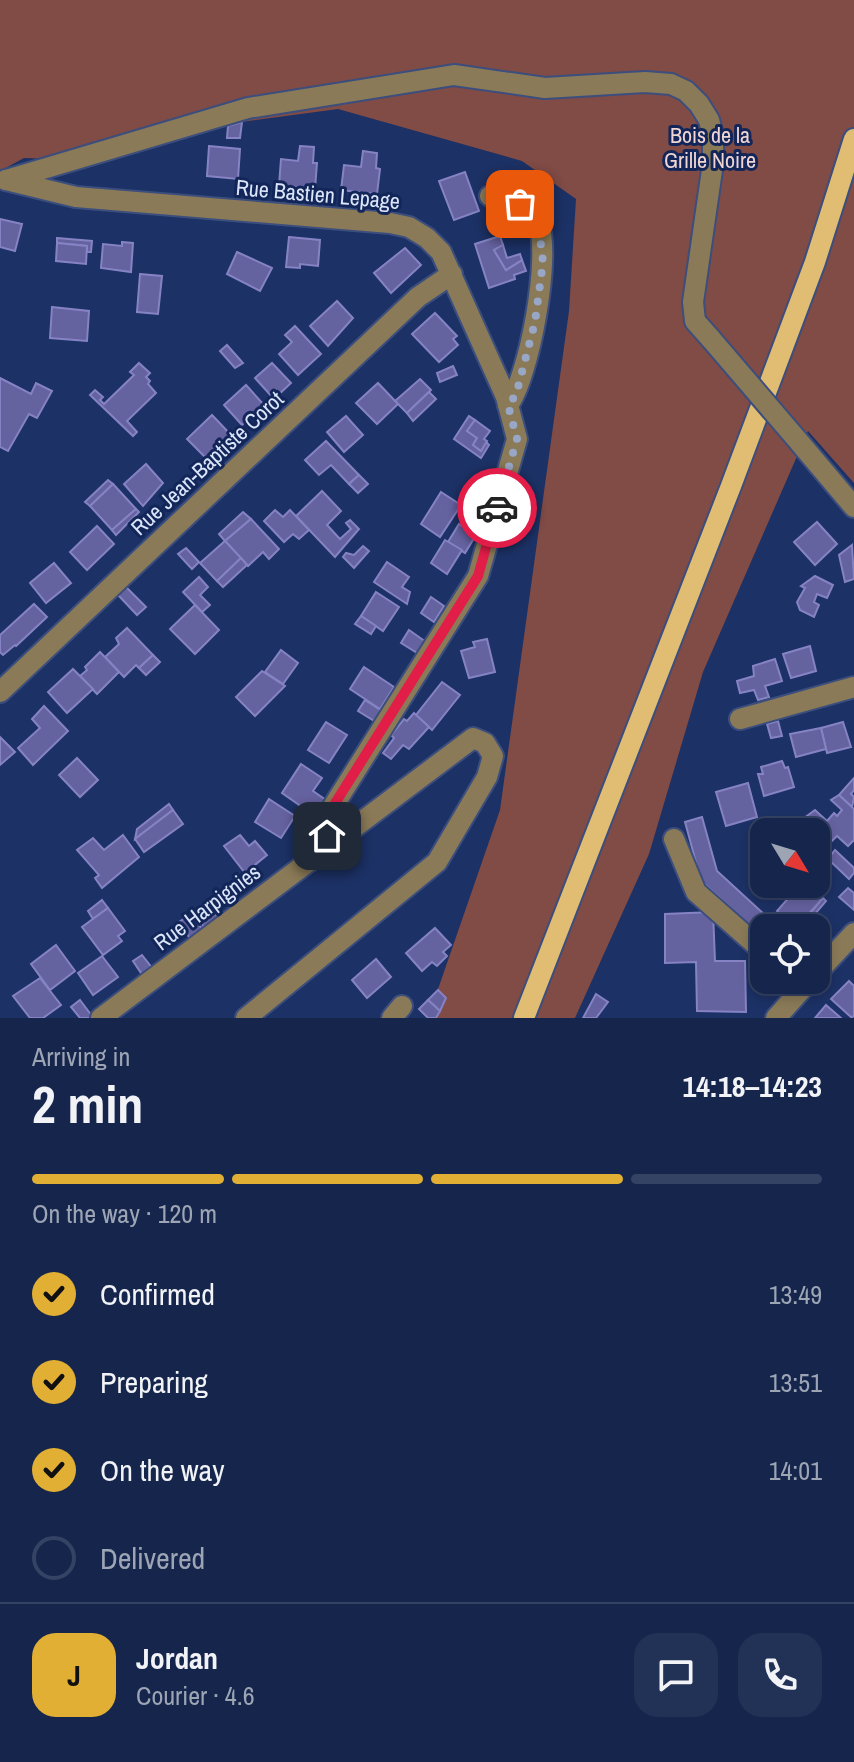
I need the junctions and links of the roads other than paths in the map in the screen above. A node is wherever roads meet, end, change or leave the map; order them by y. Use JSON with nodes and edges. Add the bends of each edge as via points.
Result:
{"nodes":[{"id":1,"x":854,"y":139,"type":"edge"},
{"id":2,"x":3,"y":179,"type":"edge"},
{"id":3,"x":490,"y":196,"type":"dead end"},
{"id":4,"x":452,"y":274,"type":"junction"},
{"id":5,"x":508,"y":405,"type":"junction"},
{"id":6,"x":854,"y":507,"type":"edge"},
{"id":7,"x":854,"y":687,"type":"edge"},
{"id":8,"x":0,"y":692,"type":"edge"},
{"id":9,"x":740,"y":719,"type":"dead end"},
{"id":10,"x":674,"y":839,"type":"dead end"},
{"id":11,"x":330,"y":843,"type":"junction"},
{"id":12,"x":854,"y":933,"type":"edge"},
{"id":13,"x":750,"y":940,"type":"edge"},
{"id":14,"x":830,"y":956,"type":"edge"},
{"id":15,"x":795,"y":994,"type":"edge"},
{"id":16,"x":101,"y":1018,"type":"edge"},
{"id":17,"x":246,"y":1018,"type":"edge"},
{"id":18,"x":524,"y":1018,"type":"edge"},
{"id":19,"x":776,"y":1018,"type":"edge"}],
"edges":[{"from":1,"to":18,"type":"main road","via":[[815,262],[741,460]]},
{"from":2,"to":4,"type":"street","name":"Rue Bastien Lepage","via":[[76,197],[409,227],[441,252]]},
{"from":2,"to":6,"type":"street","bridge":true,"via":[[248,108],[454,75],[545,88],[671,84],[699,104],[713,136],[695,321]]},
{"from":3,"to":5,"type":"street","via":[[520,204],[538,221],[543,262],[535,322],[516,395]]},
{"from":4,"to":5,"type":"street","name":"Rue Bastien Lepage"},
{"from":4,"to":8,"type":"street","name":"Rue Jean-Baptiste Corot","via":[[424,292]]},
{"from":5,"to":11,"type":"street","name":"Rue Bastien Lepage","via":[[517,439],[478,576],[322,824]]},
{"from":7,"to":9,"type":"street"},
{"from":10,"to":13,"type":"street","via":[[696,892]]},
{"from":11,"to":16,"type":"street","name":"Rue Harpignies"},
{"from":11,"to":17,"type":"street","name":"Rue Harpignies","via":[[473,738],[485,743],[493,756],[487,777],[437,862]]},
{"from":12,"to":14,"type":"street"},
{"from":15,"to":19,"type":"street"}]}
